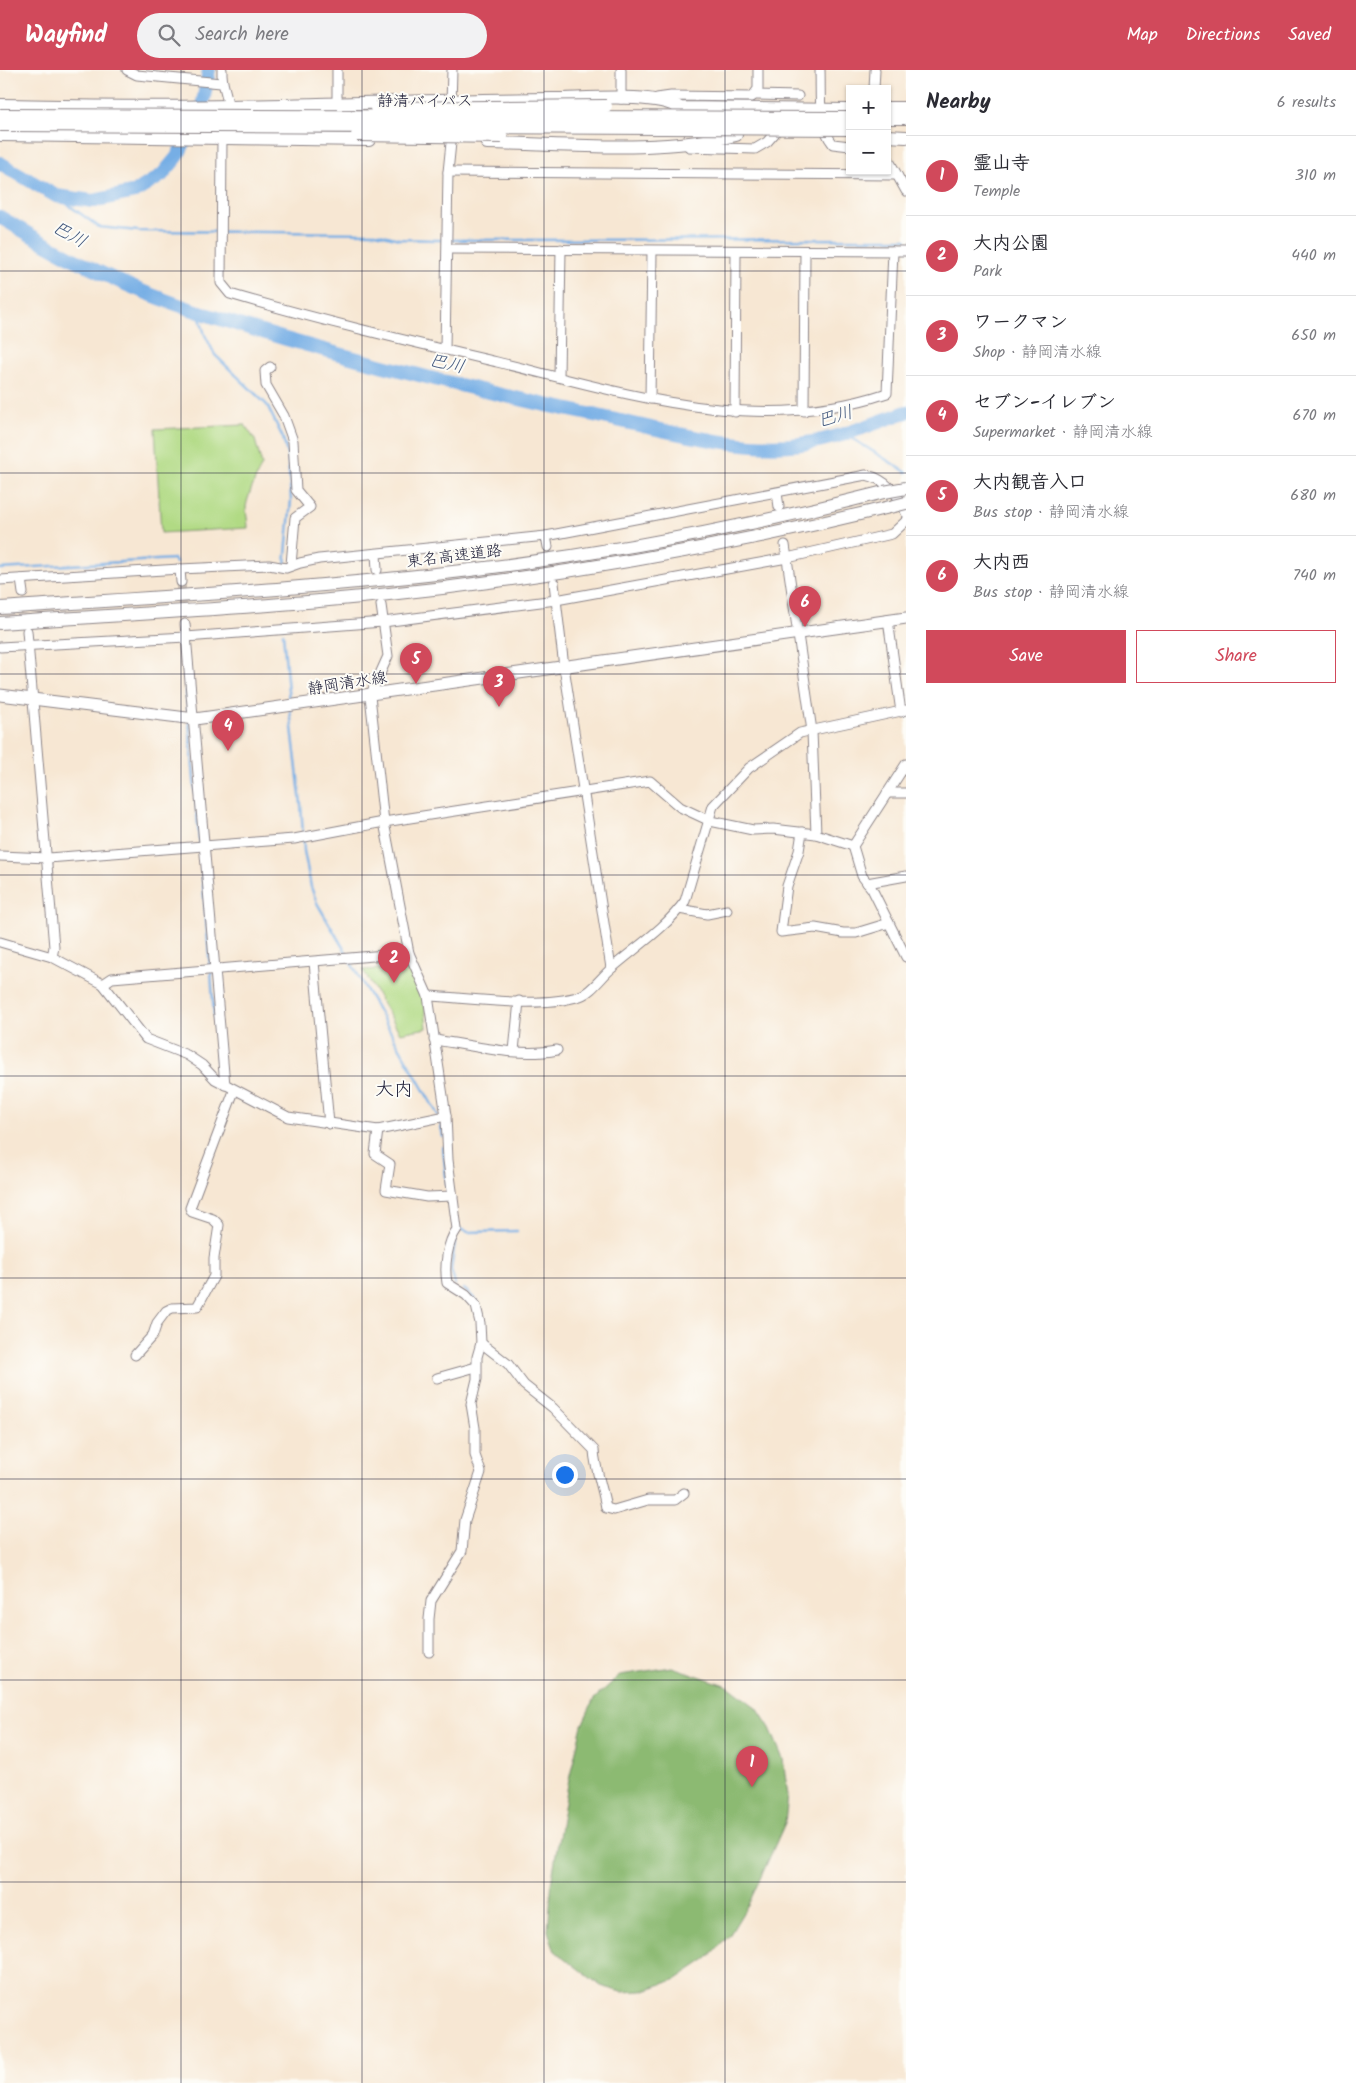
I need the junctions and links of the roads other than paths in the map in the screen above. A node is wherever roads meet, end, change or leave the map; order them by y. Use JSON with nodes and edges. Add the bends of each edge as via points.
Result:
{"nodes":[{"id":1,"x":126,"y":70,"type":"edge"},
{"id":2,"x":222,"y":70,"type":"edge"},
{"id":3,"x":337,"y":70,"type":"edge"},
{"id":4,"x":452,"y":70,"type":"edge"},
{"id":5,"x":621,"y":70,"type":"edge"},
{"id":6,"x":758,"y":70,"type":"edge"},
{"id":7,"x":820,"y":70,"type":"edge"},
{"id":8,"x":875,"y":70,"type":"edge"},
{"id":9,"x":218,"y":83,"type":"junction"},
{"id":10,"x":874,"y":85,"type":"edge"},
{"id":11,"x":755,"y":95,"type":"junction"},
{"id":12,"x":798,"y":96,"type":"dead end"},
{"id":13,"x":621,"y":99,"type":"junction"},
{"id":14,"x":652,"y":99,"type":"junction"},
{"id":15,"x":451,"y":100,"type":"junction"},
{"id":16,"x":337,"y":104,"type":"junction"},
{"id":17,"x":0,"y":105,"type":"edge"},
{"id":18,"x":680,"y":108,"type":"junction"},
{"id":19,"x":846,"y":110,"type":"edge"},
{"id":20,"x":896,"y":110,"type":"edge"},
{"id":21,"x":225,"y":111,"type":"junction"},
{"id":22,"x":821,"y":111,"type":"junction"},
{"id":23,"x":0,"y":114,"type":"edge"},
{"id":24,"x":846,"y":118,"type":"edge"},
{"id":25,"x":906,"y":118,"type":"edge"},
{"id":26,"x":0,"y":125,"type":"edge"},
{"id":27,"x":846,"y":128,"type":"edge"},
{"id":28,"x":891,"y":129,"type":"edge"},
{"id":29,"x":906,"y":129,"type":"edge"},
{"id":30,"x":825,"y":131,"type":"junction"},
{"id":31,"x":228,"y":133,"type":"junction"},
{"id":32,"x":775,"y":133,"type":"junction"},
{"id":33,"x":846,"y":133,"type":"edge"},
{"id":34,"x":0,"y":135,"type":"edge"},
{"id":35,"x":736,"y":135,"type":"junction"},
{"id":36,"x":891,"y":136,"type":"edge"},
{"id":37,"x":906,"y":137,"type":"edge"},
{"id":38,"x":452,"y":142,"type":"junction"},
{"id":39,"x":672,"y":144,"type":"junction"},
{"id":40,"x":846,"y":146,"type":"edge"},
{"id":41,"x":891,"y":164,"type":"edge"},
{"id":42,"x":448,"y":172,"type":"junction"},
{"id":43,"x":897,"y":175,"type":"junction"},
{"id":44,"x":906,"y":191,"type":"edge"},
{"id":45,"x":448,"y":249,"type":"junction"},
{"id":46,"x":561,"y":249,"type":"junction"},
{"id":47,"x":652,"y":250,"type":"junction"},
{"id":48,"x":736,"y":251,"type":"junction"},
{"id":49,"x":804,"y":251,"type":"junction"},
{"id":50,"x":893,"y":251,"type":"junction"},
{"id":51,"x":906,"y":251,"type":"edge"},
{"id":52,"x":445,"y":350,"type":"junction"},
{"id":53,"x":270,"y":366,"type":"dead end"},
{"id":54,"x":559,"y":377,"type":"junction"},
{"id":55,"x":650,"y":399,"type":"junction"},
{"id":56,"x":804,"y":411,"type":"junction"},
{"id":57,"x":735,"y":412,"type":"junction"},
{"id":58,"x":906,"y":488,"type":"edge"},
{"id":59,"x":777,"y":493,"type":"junction"},
{"id":60,"x":900,"y":505,"type":"edge"},
{"id":61,"x":779,"y":507,"type":"dead end"},
{"id":62,"x":906,"y":514,"type":"edge"},
{"id":63,"x":906,"y":521,"type":"edge"},
{"id":64,"x":546,"y":536,"type":"junction"},
{"id":65,"x":785,"y":545,"type":"dead end"},
{"id":66,"x":548,"y":547,"type":"dead end"},
{"id":67,"x":376,"y":554,"type":"junction"},
{"id":68,"x":787,"y":558,"type":"junction"},
{"id":69,"x":285,"y":567,"type":"junction"},
{"id":70,"x":180,"y":569,"type":"junction"},
{"id":71,"x":376,"y":570,"type":"dead end"},
{"id":72,"x":21,"y":578,"type":"junction"},
{"id":73,"x":0,"y":580,"type":"edge"},
{"id":74,"x":181,"y":582,"type":"tunnel mouth"},
{"id":75,"x":554,"y":583,"type":"dead end"},
{"id":76,"x":23,"y":593,"type":"dead end"},
{"id":77,"x":556,"y":600,"type":"junction"},
{"id":78,"x":382,"y":605,"type":"dead end"},
{"id":79,"x":0,"y":608,"type":"edge"},
{"id":80,"x":906,"y":618,"type":"edge"},
{"id":81,"x":888,"y":620,"type":"junction"},
{"id":82,"x":383,"y":622,"type":"junction"},
{"id":83,"x":0,"y":623,"type":"edge"},
{"id":84,"x":185,"y":624,"type":"tunnel mouth"},
{"id":85,"x":27,"y":631,"type":"dead end"},
{"id":86,"x":798,"y":634,"type":"junction"},
{"id":87,"x":186,"y":638,"type":"junction"},
{"id":88,"x":28,"y":646,"type":"junction"},
{"id":89,"x":0,"y":647,"type":"edge"},
{"id":90,"x":564,"y":667,"type":"junction"},
{"id":91,"x":0,"y":695,"type":"edge"},
{"id":92,"x":370,"y":696,"type":"junction"},
{"id":93,"x":32,"y":700,"type":"junction"},
{"id":94,"x":904,"y":711,"type":"edge"},
{"id":95,"x":195,"y":719,"type":"junction"},
{"id":96,"x":812,"y":731,"type":"junction"},
{"id":97,"x":906,"y":764,"type":"edge"},
{"id":98,"x":584,"y":790,"type":"junction"},
{"id":99,"x":887,"y":793,"type":"junction"},
{"id":100,"x":906,"y":793,"type":"edge"},
{"id":101,"x":710,"y":821,"type":"junction"},
{"id":102,"x":384,"y":822,"type":"junction"},
{"id":103,"x":802,"y":832,"type":"junction"},
{"id":104,"x":816,"y":834,"type":"junction"},
{"id":105,"x":205,"y":845,"type":"junction"},
{"id":106,"x":853,"y":846,"type":"junction"},
{"id":107,"x":0,"y":856,"type":"edge"},
{"id":108,"x":48,"y":858,"type":"junction"},
{"id":109,"x":906,"y":876,"type":"edge"},
{"id":110,"x":867,"y":883,"type":"junction"},
{"id":111,"x":679,"y":909,"type":"junction"},
{"id":112,"x":726,"y":910,"type":"dead end"},
{"id":113,"x":889,"y":922,"type":"junction"},
{"id":114,"x":0,"y":942,"type":"edge"},
{"id":115,"x":409,"y":953,"type":"junction"},
{"id":116,"x":906,"y":956,"type":"edge"},
{"id":117,"x":52,"y":957,"type":"junction"},
{"id":118,"x":314,"y":962,"type":"junction"},
{"id":119,"x":611,"y":968,"type":"junction"},
{"id":120,"x":216,"y":970,"type":"junction"},
{"id":121,"x":103,"y":984,"type":"junction"},
{"id":122,"x":428,"y":996,"type":"junction"},
{"id":123,"x":519,"y":1001,"type":"junction"},
{"id":124,"x":434,"y":1040,"type":"junction"},
{"id":125,"x":514,"y":1050,"type":"junction"},
{"id":126,"x":557,"y":1050,"type":"dead end"},
{"id":127,"x":225,"y":1085,"type":"junction"},
{"id":128,"x":234,"y":1090,"type":"junction"},
{"id":129,"x":446,"y":1116,"type":"junction"},
{"id":130,"x":329,"y":1124,"type":"junction"},
{"id":131,"x":378,"y":1130,"type":"junction"},
{"id":132,"x":453,"y":1196,"type":"junction"},
{"id":133,"x":481,"y":1343,"type":"junction"},
{"id":134,"x":135,"y":1355,"type":"dead end"},
{"id":135,"x":476,"y":1366,"type":"junction"},
{"id":136,"x":437,"y":1378,"type":"dead end"},
{"id":137,"x":684,"y":1493,"type":"dead end"},
{"id":138,"x":429,"y":1652,"type":"dead end"}],
"edges":[{"from":1,"to":9,"type":"street","via":[[137,75]]},
{"from":2,"to":9,"type":"street"},
{"from":3,"to":16,"type":"street"},
{"from":4,"to":15,"type":"street"},
{"from":5,"to":13,"type":"street"},
{"from":6,"to":11,"type":"street"},
{"from":7,"to":22,"type":"street"},
{"from":8,"to":10,"type":"street"},
{"from":9,"to":21,"type":"street","via":[[227,95]]},
{"from":11,"to":12,"type":"street"},
{"from":11,"to":14,"type":"street"},
{"from":13,"to":14,"type":"highway"},
{"from":13,"to":15,"type":"highway"},
{"from":14,"to":18,"type":"highway","via":[[673,103]]},
{"from":15,"to":16,"type":"highway"},
{"from":15,"to":38,"type":"street"},
{"from":16,"to":21,"type":"highway"},
{"from":17,"to":21,"type":"highway"},
{"from":18,"to":21,"type":"highway","bridge":true,"via":[[276,108]]},
{"from":18,"to":22,"type":"highway"},
{"from":19,"to":22,"type":"highway"},
{"from":20,"to":25,"type":"highway"},
{"from":21,"to":23,"type":"highway","name":"静清バイパス","bridge":true},
{"from":21,"to":24,"type":"highway","name":"静清バイパス","bridge":true},
{"from":21,"to":31,"type":"street"},
{"from":22,"to":30,"type":"street"},
{"from":26,"to":31,"type":"highway","name":"静清バイパス","bridge":true},
{"from":27,"to":31,"type":"highway","name":"静清バイパス","bridge":true},
{"from":28,"to":29,"type":"highway"},
{"from":30,"to":32,"type":"highway"},
{"from":30,"to":33,"type":"highway"},
{"from":30,"to":40,"type":"street","via":[[834,144]]},
{"from":31,"to":34,"type":"highway"},
{"from":31,"to":35,"type":"highway","bridge":true,"via":[[618,138]]},
{"from":31,"to":38,"type":"highway"},
{"from":31,"to":52,"type":"street","via":[[222,283],[230,294]]},
{"from":32,"to":35,"type":"highway"},
{"from":32,"to":39,"type":"street","via":[[754,149]]},
{"from":35,"to":39,"type":"highway"},
{"from":36,"to":37,"type":"highway"},
{"from":38,"to":39,"type":"highway"},
{"from":38,"to":42,"type":"street"},
{"from":41,"to":43,"type":"street"},
{"from":42,"to":43,"type":"street"},
{"from":42,"to":45,"type":"street"},
{"from":43,"to":44,"type":"street"},
{"from":45,"to":46,"type":"street"},
{"from":45,"to":52,"type":"street"},
{"from":46,"to":47,"type":"street"},
{"from":46,"to":54,"type":"street"},
{"from":47,"to":48,"type":"street"},
{"from":47,"to":55,"type":"street"},
{"from":48,"to":49,"type":"street"},
{"from":48,"to":57,"type":"street"},
{"from":49,"to":50,"type":"street"},
{"from":49,"to":56,"type":"street"},
{"from":50,"to":51,"type":"street"},
{"from":50,"to":56,"type":"street","via":[[887,393]]},
{"from":52,"to":54,"type":"street"},
{"from":53,"to":69,"type":"street","via":[[265,371],[266,385],[284,416],[293,441],[296,490],[310,507],[295,518]]},
{"from":54,"to":55,"type":"street"},
{"from":55,"to":57,"type":"street"},
{"from":56,"to":57,"type":"street"},
{"from":58,"to":79,"type":"highway","name":"東名高速道路","bridge":true,"via":[[676,538],[470,570],[268,590]]},
{"from":59,"to":61,"type":"street"},
{"from":59,"to":62,"type":"street","via":[[866,475],[889,486]]},
{"from":59,"to":64,"type":"street"},
{"from":60,"to":83,"type":"highway","name":"東名高速道路","via":[[670,555],[472,585],[361,597]]},
{"from":63,"to":68,"type":"street","via":[[892,534]]},
{"from":64,"to":66,"type":"street"},
{"from":64,"to":67,"type":"street"},
{"from":65,"to":68,"type":"street"},
{"from":67,"to":69,"type":"street","via":[[319,559]]},
{"from":67,"to":71,"type":"street"},
{"from":68,"to":77,"type":"street"},
{"from":68,"to":86,"type":"street"},
{"from":69,"to":70,"type":"street"},
{"from":70,"to":72,"type":"street"},
{"from":70,"to":74,"type":"street"},
{"from":72,"to":73,"type":"street"},
{"from":72,"to":76,"type":"street"},
{"from":75,"to":77,"type":"street"},
{"from":77,"to":82,"type":"street"},
{"from":77,"to":90,"type":"street"},
{"from":78,"to":82,"type":"street"},
{"from":80,"to":81,"type":"main road","name":"静岡清水線"},
{"from":81,"to":86,"type":"main road","name":"静岡清水線"},
{"from":81,"to":94,"type":"street"},
{"from":82,"to":87,"type":"street"},
{"from":82,"to":92,"type":"street","via":[[388,656]]},
{"from":84,"to":87,"type":"street"},
{"from":85,"to":88,"type":"street"},
{"from":86,"to":90,"type":"main road","name":"静岡清水線"},
{"from":86,"to":96,"type":"street"},
{"from":87,"to":88,"type":"street"},
{"from":87,"to":95,"type":"street"},
{"from":88,"to":89,"type":"street"},
{"from":88,"to":93,"type":"street"},
{"from":90,"to":92,"type":"main road","name":"静岡清水線"},
{"from":90,"to":98,"type":"street"},
{"from":91,"to":93,"type":"main road","name":"静岡清水線"},
{"from":92,"to":95,"type":"main road","name":"静岡清水線"},
{"from":92,"to":102,"type":"street"},
{"from":93,"to":95,"type":"main road","name":"静岡清水線"},
{"from":93,"to":108,"type":"street"},
{"from":94,"to":96,"type":"street"},
{"from":95,"to":105,"type":"street"},
{"from":96,"to":101,"type":"street","via":[[800,734],[744,772],[713,806]]},
{"from":96,"to":104,"type":"street"},
{"from":97,"to":99,"type":"street"},
{"from":98,"to":101,"type":"street","via":[[650,780],[680,807]]},
{"from":98,"to":102,"type":"street"},
{"from":98,"to":119,"type":"street"},
{"from":99,"to":100,"type":"street"},
{"from":99,"to":106,"type":"street"},
{"from":101,"to":103,"type":"street","via":[[752,830]]},
{"from":101,"to":111,"type":"street","via":[[689,893]]},
{"from":102,"to":105,"type":"street","via":[[294,839]]},
{"from":102,"to":115,"type":"street"},
{"from":103,"to":104,"type":"street"},
{"from":103,"to":113,"type":"street","via":[[799,851],[786,886],[781,932],[815,928],[856,932]]},
{"from":104,"to":106,"type":"street"},
{"from":105,"to":108,"type":"street"},
{"from":105,"to":120,"type":"street"},
{"from":106,"to":110,"type":"street"},
{"from":107,"to":108,"type":"street"},
{"from":108,"to":117,"type":"street"},
{"from":109,"to":110,"type":"street"},
{"from":110,"to":113,"type":"street"},
{"from":111,"to":112,"type":"street","via":[[707,914]]},
{"from":111,"to":119,"type":"street"},
{"from":113,"to":116,"type":"street"},
{"from":114,"to":117,"type":"street"},
{"from":115,"to":118,"type":"street"},
{"from":115,"to":122,"type":"street"},
{"from":117,"to":121,"type":"street"},
{"from":118,"to":120,"type":"street"},
{"from":118,"to":130,"type":"street"},
{"from":119,"to":123,"type":"street","via":[[583,995],[562,1000]]},
{"from":120,"to":121,"type":"street","via":[[112,978]]},
{"from":120,"to":127,"type":"street"},
{"from":121,"to":127,"type":"street","via":[[146,1039],[187,1055]]},
{"from":122,"to":123,"type":"street"},
{"from":122,"to":124,"type":"street"},
{"from":123,"to":125,"type":"street"},
{"from":124,"to":125,"type":"street"},
{"from":124,"to":129,"type":"street"},
{"from":125,"to":126,"type":"street","via":[[545,1053]]},
{"from":127,"to":128,"type":"street"},
{"from":128,"to":130,"type":"street","via":[[288,1117]]},
{"from":128,"to":134,"type":"street","via":[[190,1208],[219,1225],[214,1276],[197,1307],[166,1311],[153,1335]]},
{"from":129,"to":131,"type":"street"},
{"from":129,"to":132,"type":"street"},
{"from":130,"to":131,"type":"street"},
{"from":131,"to":132,"type":"street","via":[[375,1154],[390,1164],[386,1190],[427,1197]]},
{"from":132,"to":133,"type":"street","via":[[457,1228],[452,1235],[447,1259],[447,1283],[476,1306]]},
{"from":133,"to":135,"type":"street"},
{"from":133,"to":137,"type":"street","via":[[508,1364],[524,1385],[553,1408],[594,1450],[606,1508],[614,1510],[648,1500],[675,1500]]},
{"from":135,"to":136,"type":"street"},
{"from":135,"to":138,"type":"street","via":[[477,1379],[471,1404],[475,1454],[480,1472],[465,1520],[462,1551],[432,1601]]}]}
